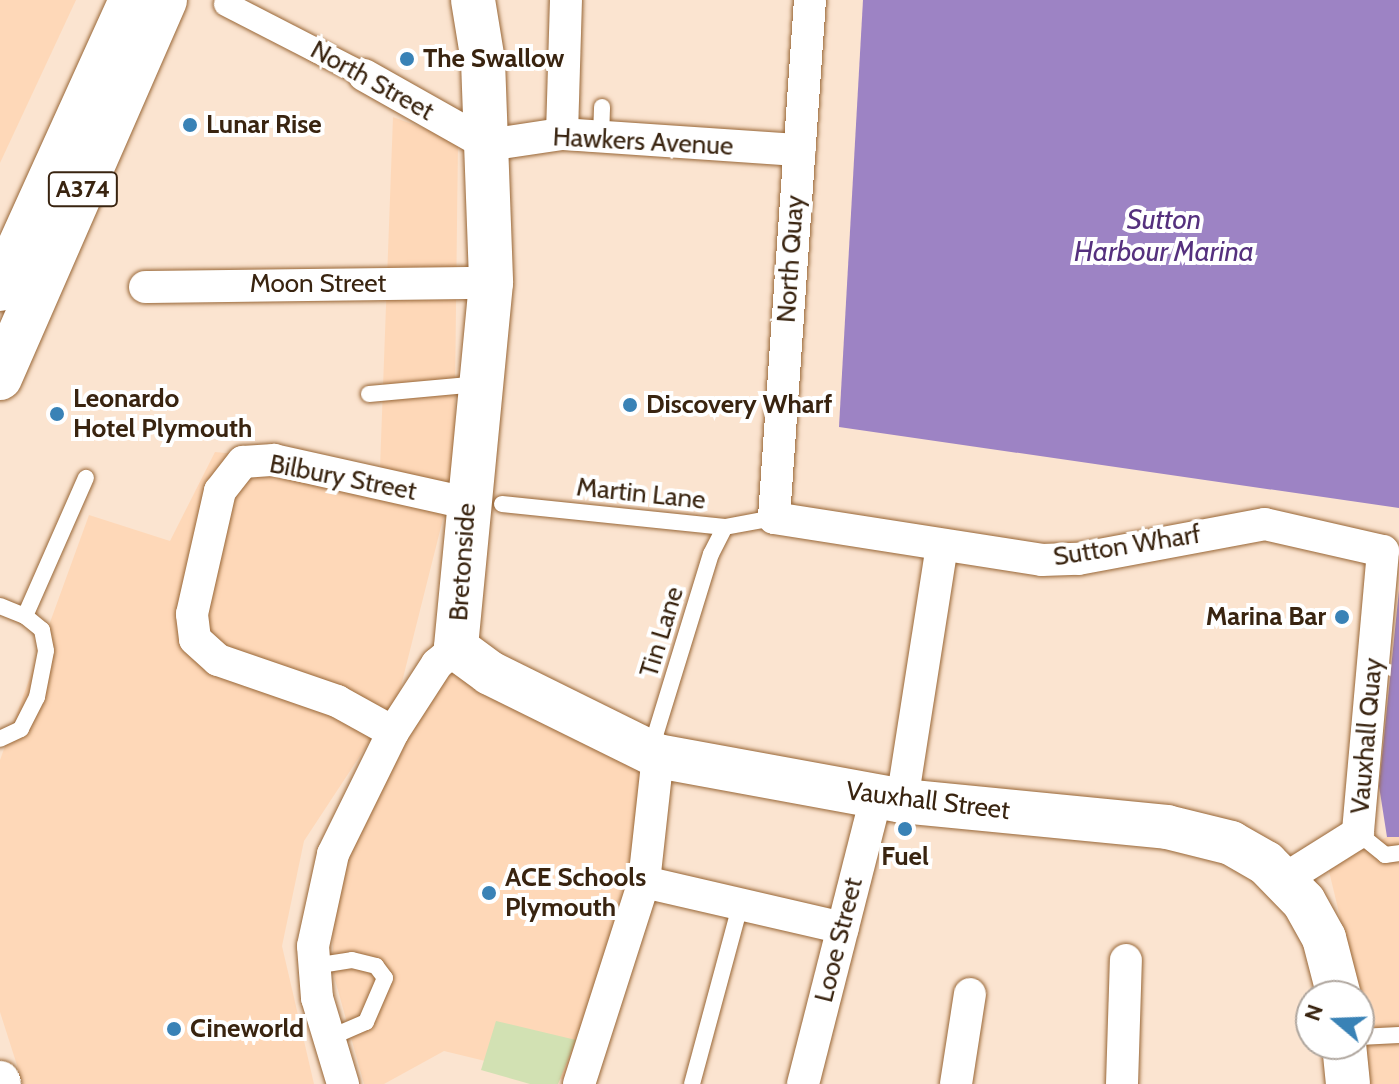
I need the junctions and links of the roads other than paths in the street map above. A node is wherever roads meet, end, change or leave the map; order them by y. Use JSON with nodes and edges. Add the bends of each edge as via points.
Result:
{"nodes":[{"id":1,"x":131,"y":0,"type":"edge"},
{"id":2,"x":165,"y":0,"type":"edge"},
{"id":3,"x":473,"y":0,"type":"edge"},
{"id":4,"x":566,"y":0,"type":"edge"},
{"id":5,"x":810,"y":0,"type":"edge"},
{"id":6,"x":228,"y":2,"type":"edge"},
{"id":7,"x":364,"y":75,"type":"joint"},
{"id":8,"x":562,"y":134,"type":"junction"},
{"id":9,"x":488,"y":145,"type":"junction"},
{"id":10,"x":799,"y":150,"type":"junction"},
{"id":11,"x":491,"y":283,"type":"junction"},
{"id":12,"x":145,"y":287,"type":"dead end"},
{"id":13,"x":0,"y":289,"type":"edge"},
{"id":14,"x":0,"y":378,"type":"edge"},
{"id":15,"x":484,"y":383,"type":"junction"},
{"id":16,"x":369,"y":394,"type":"dead end"},
{"id":17,"x":86,"y":478,"type":"dead end"},
{"id":18,"x":484,"y":503,"type":"junction"},
{"id":19,"x":774,"y":518,"type":"junction"},
{"id":20,"x":725,"y":527,"type":"junction"},
{"id":21,"x":942,"y":545,"type":"junction"},
{"id":22,"x":1383,"y":551,"type":"joint"},
{"id":23,"x":0,"y":606,"type":"edge"},
{"id":24,"x":25,"y":616,"type":"junction"},
{"id":25,"x":456,"y":648,"type":"junction"},
{"id":26,"x":393,"y":732,"type":"junction"},
{"id":27,"x":0,"y":739,"type":"edge"},
{"id":28,"x":654,"y":754,"type":"junction"},
{"id":29,"x":889,"y":799,"type":"junction"},
{"id":30,"x":1358,"y":833,"type":"junction"},
{"id":31,"x":1399,"y":853,"type":"edge"},
{"id":32,"x":1283,"y":880,"type":"junction"},
{"id":33,"x":644,"y":882,"type":"junction"},
{"id":34,"x":740,"y":906,"type":"junction"},
{"id":35,"x":843,"y":928,"type":"junction"},
{"id":36,"x":1126,"y":960,"type":"dead end"},
{"id":37,"x":314,"y":966,"type":"junction"},
{"id":38,"x":1335,"y":980,"type":"edge"},
{"id":39,"x":970,"y":994,"type":"dead end"},
{"id":40,"x":1399,"y":1035,"type":"edge"},
{"id":41,"x":1375,"y":1036,"type":"edge"},
{"id":42,"x":329,"y":1038,"type":"junction"},
{"id":43,"x":1346,"y":1060,"type":"edge"},
{"id":44,"x":343,"y":1084,"type":"edge"},
{"id":45,"x":579,"y":1084,"type":"edge"},
{"id":46,"x":692,"y":1084,"type":"edge"},
{"id":47,"x":803,"y":1084,"type":"edge"},
{"id":48,"x":956,"y":1084,"type":"edge"},
{"id":49,"x":1122,"y":1084,"type":"edge"},
{"id":50,"x":1348,"y":1084,"type":"edge"}],
"edges":[{"from":1,"to":13,"type":"main road","number":"A374"},
{"from":2,"to":14,"type":"main road","number":"A374"},
{"from":3,"to":9,"type":"main road","name":"Bretonside"},
{"from":4,"to":8,"type":"street"},
{"from":5,"to":10,"type":"street","name":"North Quay"},
{"from":6,"to":7,"type":"street","name":"North Street"},
{"from":7,"to":9,"type":"street","name":"North Street"},
{"from":8,"to":9,"type":"street","name":"Hawkers Avenue"},
{"from":8,"to":10,"type":"street","name":"Hawkers Avenue","via":[[602,122]]},
{"from":9,"to":11,"type":"main road","name":"Bretonside"},
{"from":10,"to":19,"type":"street","name":"North Quay"},
{"from":11,"to":12,"type":"street","name":"Moon Street"},
{"from":11,"to":15,"type":"main road","name":"Bretonside"},
{"from":15,"to":16,"type":"lane"},
{"from":15,"to":18,"type":"main road","name":"Bretonside"},
{"from":17,"to":24,"type":"lane"},
{"from":18,"to":20,"type":"lane","name":"Martin Lane"},
{"from":18,"to":25,"type":"main road","name":"Bretonside"},
{"from":18,"to":26,"type":"street","name":"Bilbury Street","via":[[274,460],[243,462],[220,491],[200,547],[192,614],[195,639],[208,665],[337,701]]},
{"from":19,"to":20,"type":"lane","name":"Martin Lane"},
{"from":19,"to":21,"type":"street","name":"Sutton Wharf"},
{"from":20,"to":28,"type":"lane","name":"Tin Lane","via":[[711,554]]},
{"from":21,"to":22,"type":"street","name":"Sutton Wharf","via":[[1042,560],[1078,559],[1265,524]]},
{"from":21,"to":29,"type":"street","name":"Looe Street"},
{"from":22,"to":30,"type":"street","name":"Vauxhall Quay"},
{"from":23,"to":24,"type":"lane"},
{"from":24,"to":27,"type":"lane","via":[[42,630],[46,651],[37,697],[21,729]]},
{"from":25,"to":26,"type":"street","name":"Bretonside","via":[[437,664]]},
{"from":25,"to":28,"type":"main road","name":"Vauxhall Street","via":[[490,673]]},
{"from":26,"to":37,"type":"street","name":"Bretonside","via":[[333,854]]},
{"from":28,"to":29,"type":"main road","name":"Vauxhall Street"},
{"from":28,"to":33,"type":"street"},
{"from":29,"to":32,"type":"main road","name":"Vauxhall Street","via":[[1204,833],[1254,856]]},
{"from":29,"to":35,"type":"street","name":"Looe Street"},
{"from":30,"to":31,"type":"lane","via":[[1385,855]]},
{"from":30,"to":32,"type":"street","name":"Vauxhall Quay"},
{"from":32,"to":38,"type":"main road","name":"Vauxhall Street","via":[[1304,902],[1324,938]]},
{"from":33,"to":34,"type":"street"},
{"from":33,"to":45,"type":"street"},
{"from":34,"to":35,"type":"street"},
{"from":34,"to":46,"type":"lane"},
{"from":35,"to":47,"type":"street","name":"Looe Street"},
{"from":36,"to":49,"type":"street"},
{"from":37,"to":42,"type":"street","name":"Bretonside"},
{"from":37,"to":42,"type":"lane","via":[[352,960],[376,966],[385,978],[366,1022]]},
{"from":39,"to":48,"type":"street"},
{"from":40,"to":41,"type":"lane"},
{"from":42,"to":44,"type":"street","name":"Bretonside"},
{"from":43,"to":50,"type":"main road"}]}
